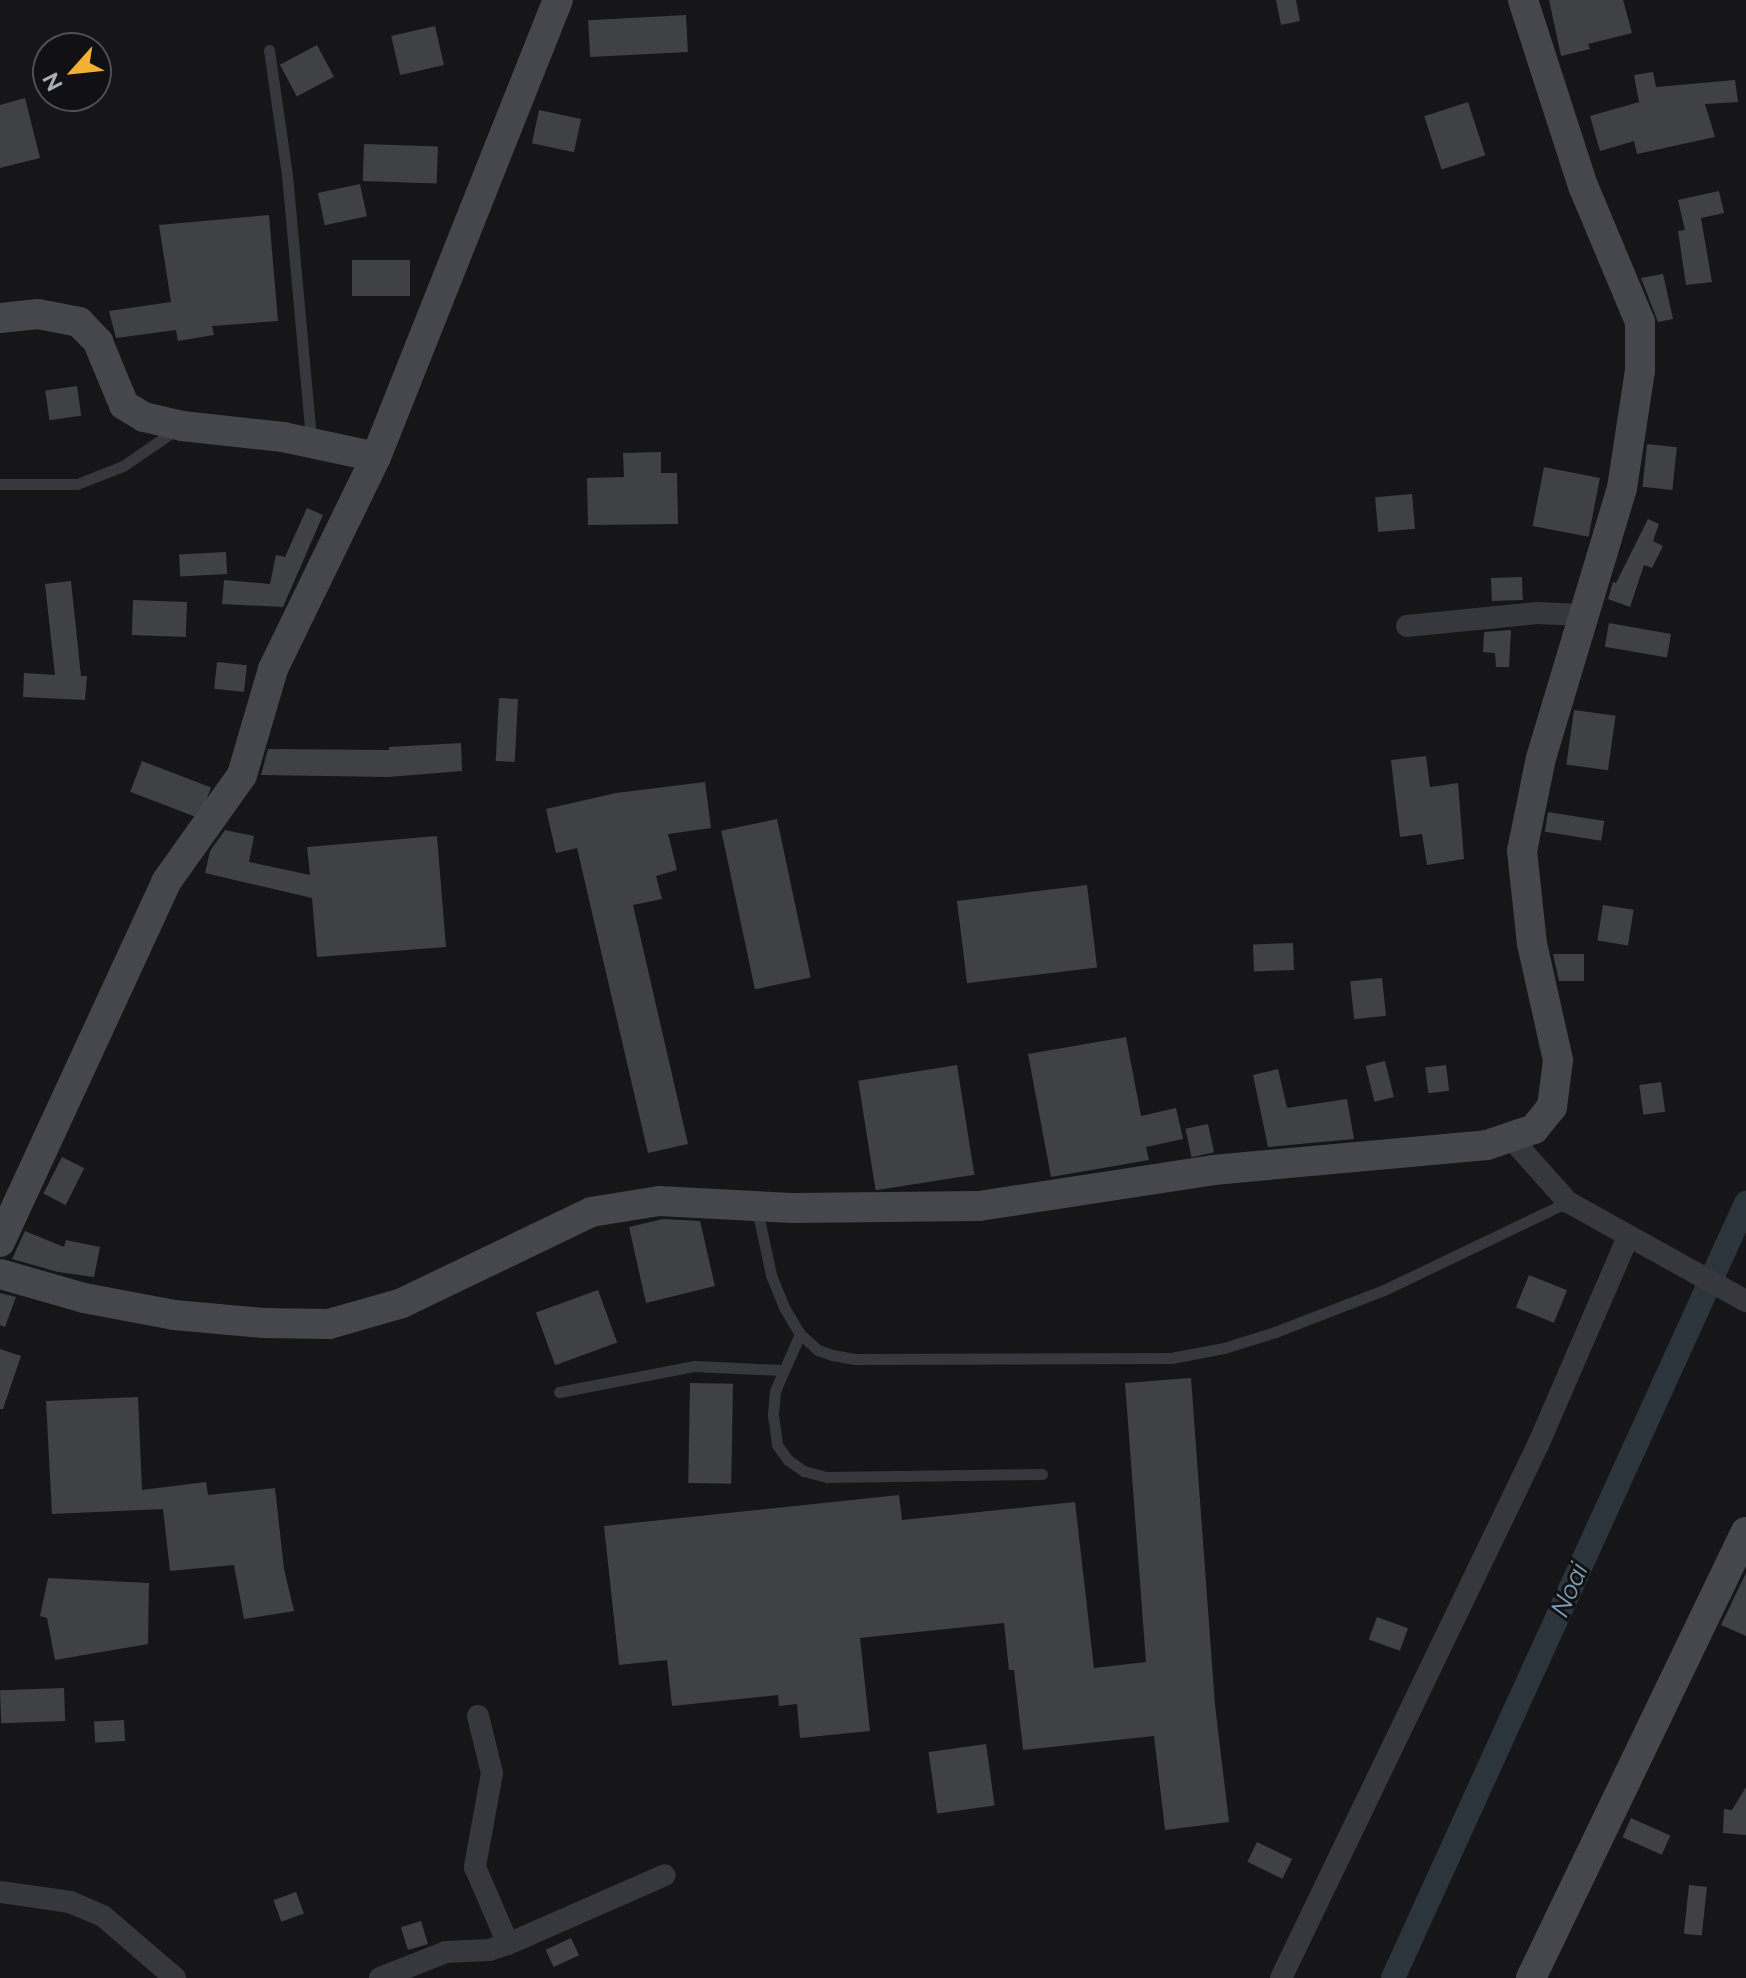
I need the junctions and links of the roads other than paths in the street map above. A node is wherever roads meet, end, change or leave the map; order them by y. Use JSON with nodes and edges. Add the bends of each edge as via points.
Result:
{"nodes":[{"id":1,"x":558,"y":0,"type":"edge"},
{"id":2,"x":1523,"y":0,"type":"edge"},
{"id":3,"x":269,"y":50,"type":"dead end"},
{"id":4,"x":0,"y":318,"type":"edge"},
{"id":5,"x":182,"y":426,"type":"junction"},
{"id":6,"x":312,"y":444,"type":"junction"},
{"id":7,"x":376,"y":457,"type":"junction"},
{"id":8,"x":0,"y":484,"type":"edge"},
{"id":9,"x":1583,"y":615,"type":"junction"},
{"id":10,"x":1407,"y":626,"type":"dead end"},
{"id":11,"x":1510,"y":1137,"type":"junction"},
{"id":12,"x":1568,"y":1202,"type":"junction"},
{"id":13,"x":757,"y":1205,"type":"junction"},
{"id":14,"x":1628,"y":1237,"type":"junction"},
{"id":15,"x":0,"y":1242,"type":"edge"},
{"id":16,"x":0,"y":1274,"type":"edge"},
{"id":17,"x":1746,"y":1301,"type":"edge"},
{"id":18,"x":800,"y":1334,"type":"junction"},
{"id":19,"x":782,"y":1370,"type":"junction"},
{"id":20,"x":559,"y":1392,"type":"dead end"},
{"id":21,"x":1042,"y":1474,"type":"dead end"},
{"id":22,"x":1746,"y":1532,"type":"edge"},
{"id":23,"x":478,"y":1716,"type":"dead end"},
{"id":24,"x":665,"y":1875,"type":"dead end"},
{"id":25,"x":0,"y":1892,"type":"edge"},
{"id":26,"x":508,"y":1944,"type":"junction"},
{"id":27,"x":392,"y":1976,"type":"edge"},
{"id":28,"x":175,"y":1978,"type":"edge"},
{"id":29,"x":1281,"y":1978,"type":"edge"},
{"id":30,"x":1531,"y":1978,"type":"edge"}],
"edges":[{"from":1,"to":7,"type":"street"},
{"from":2,"to":9,"type":"street","via":[[1583,186],[1640,322],[1640,370],[1622,488]]},
{"from":3,"to":6,"type":"lane","via":[[287,175]]},
{"from":4,"to":5,"type":"street","via":[[38,314],[79,322],[98,342],[124,405],[144,417]]},
{"from":5,"to":6,"type":"street"},
{"from":5,"to":8,"type":"lane","via":[[123,466],[77,484]]},
{"from":6,"to":7,"type":"street"},
{"from":7,"to":15,"type":"street","via":[[273,669],[242,775],[166,882]]},
{"from":9,"to":10,"type":"street","via":[[1537,613]]},
{"from":9,"to":11,"type":"street","via":[[1541,758],[1522,851],[1532,944],[1558,1060],[1552,1107],[1534,1129]]},
{"from":11,"to":12,"type":"street"},
{"from":11,"to":13,"type":"street","via":[[1487,1145],[1213,1170],[979,1206]]},
{"from":12,"to":14,"type":"street"},
{"from":12,"to":18,"type":"lane","via":[[1384,1290],[1275,1332],[1184,1356],[855,1359],[818,1350]]},
{"from":13,"to":16,"type":"street","via":[[659,1201],[591,1212],[402,1303],[329,1324],[174,1315],[84,1298]]},
{"from":13,"to":18,"type":"lane","via":[[771,1275]]},
{"from":14,"to":17,"type":"street"},
{"from":14,"to":29,"type":"street","via":[[1538,1445]]},
{"from":18,"to":19,"type":"lane"},
{"from":19,"to":20,"type":"lane","via":[[694,1366]]},
{"from":19,"to":21,"type":"lane","via":[[773,1415],[777,1445],[804,1471],[827,1477]]},
{"from":22,"to":30,"type":"street"},
{"from":23,"to":26,"type":"street","via":[[492,1773],[475,1867]]},
{"from":24,"to":26,"type":"street"},
{"from":25,"to":28,"type":"street","via":[[70,1902],[103,1916]]},
{"from":26,"to":27,"type":"street","via":[[446,1952]]}]}
